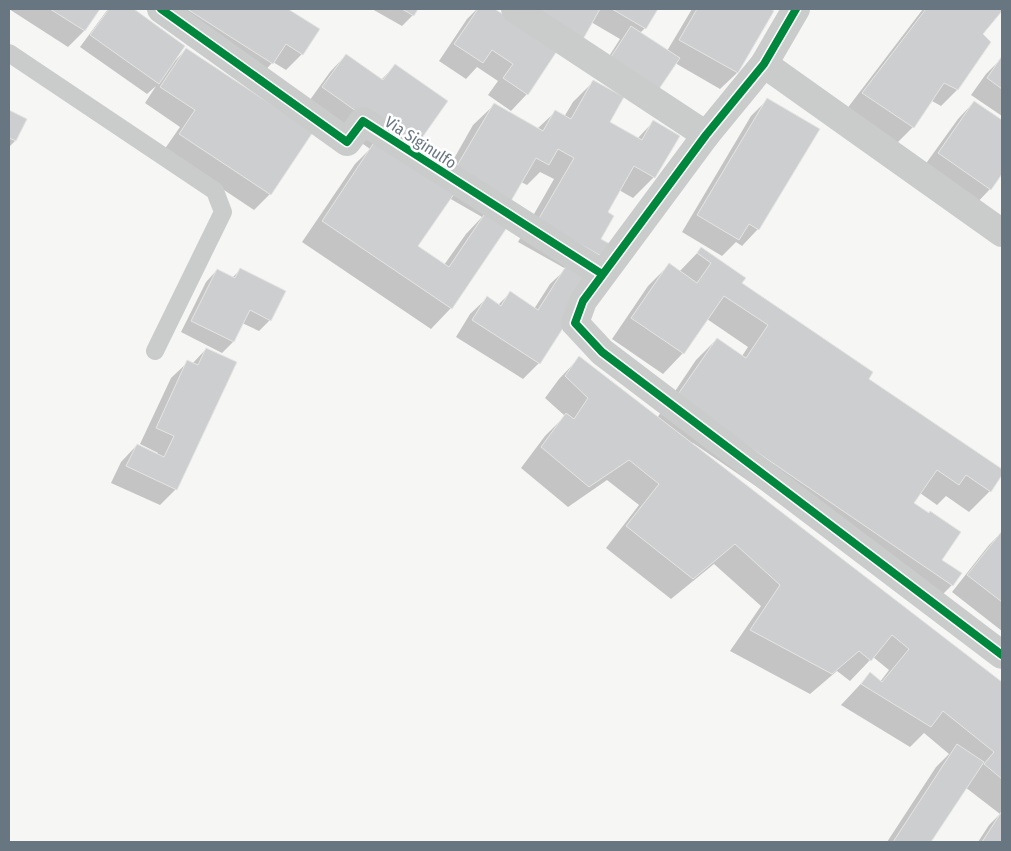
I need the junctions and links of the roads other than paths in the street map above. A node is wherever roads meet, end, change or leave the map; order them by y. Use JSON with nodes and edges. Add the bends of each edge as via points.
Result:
{"nodes":[{"id":1,"x":161,"y":9,"type":"edge"},
{"id":2,"x":516,"y":9,"type":"edge"},
{"id":3,"x":796,"y":9,"type":"edge"},
{"id":4,"x":9,"y":53,"type":"edge"},
{"id":5,"x":764,"y":64,"type":"junction"},
{"id":6,"x":706,"y":135,"type":"junction"},
{"id":7,"x":1002,"y":232,"type":"edge"},
{"id":8,"x":602,"y":274,"type":"junction"},
{"id":9,"x":155,"y":351,"type":"dead end"},
{"id":10,"x":1002,"y":655,"type":"edge"}],
"edges":[{"from":1,"to":8,"type":"street","name":"Via Siginulfo","via":[[347,142],[363,121]]},
{"from":2,"to":6,"type":"street"},
{"from":3,"to":5,"type":"street"},
{"from":4,"to":9,"type":"lane","via":[[215,191],[223,212]]},
{"from":5,"to":6,"type":"street"},
{"from":5,"to":7,"type":"street"},
{"from":6,"to":8,"type":"street"},
{"from":8,"to":10,"type":"street","via":[[583,301],[575,323],[602,352]]}]}
